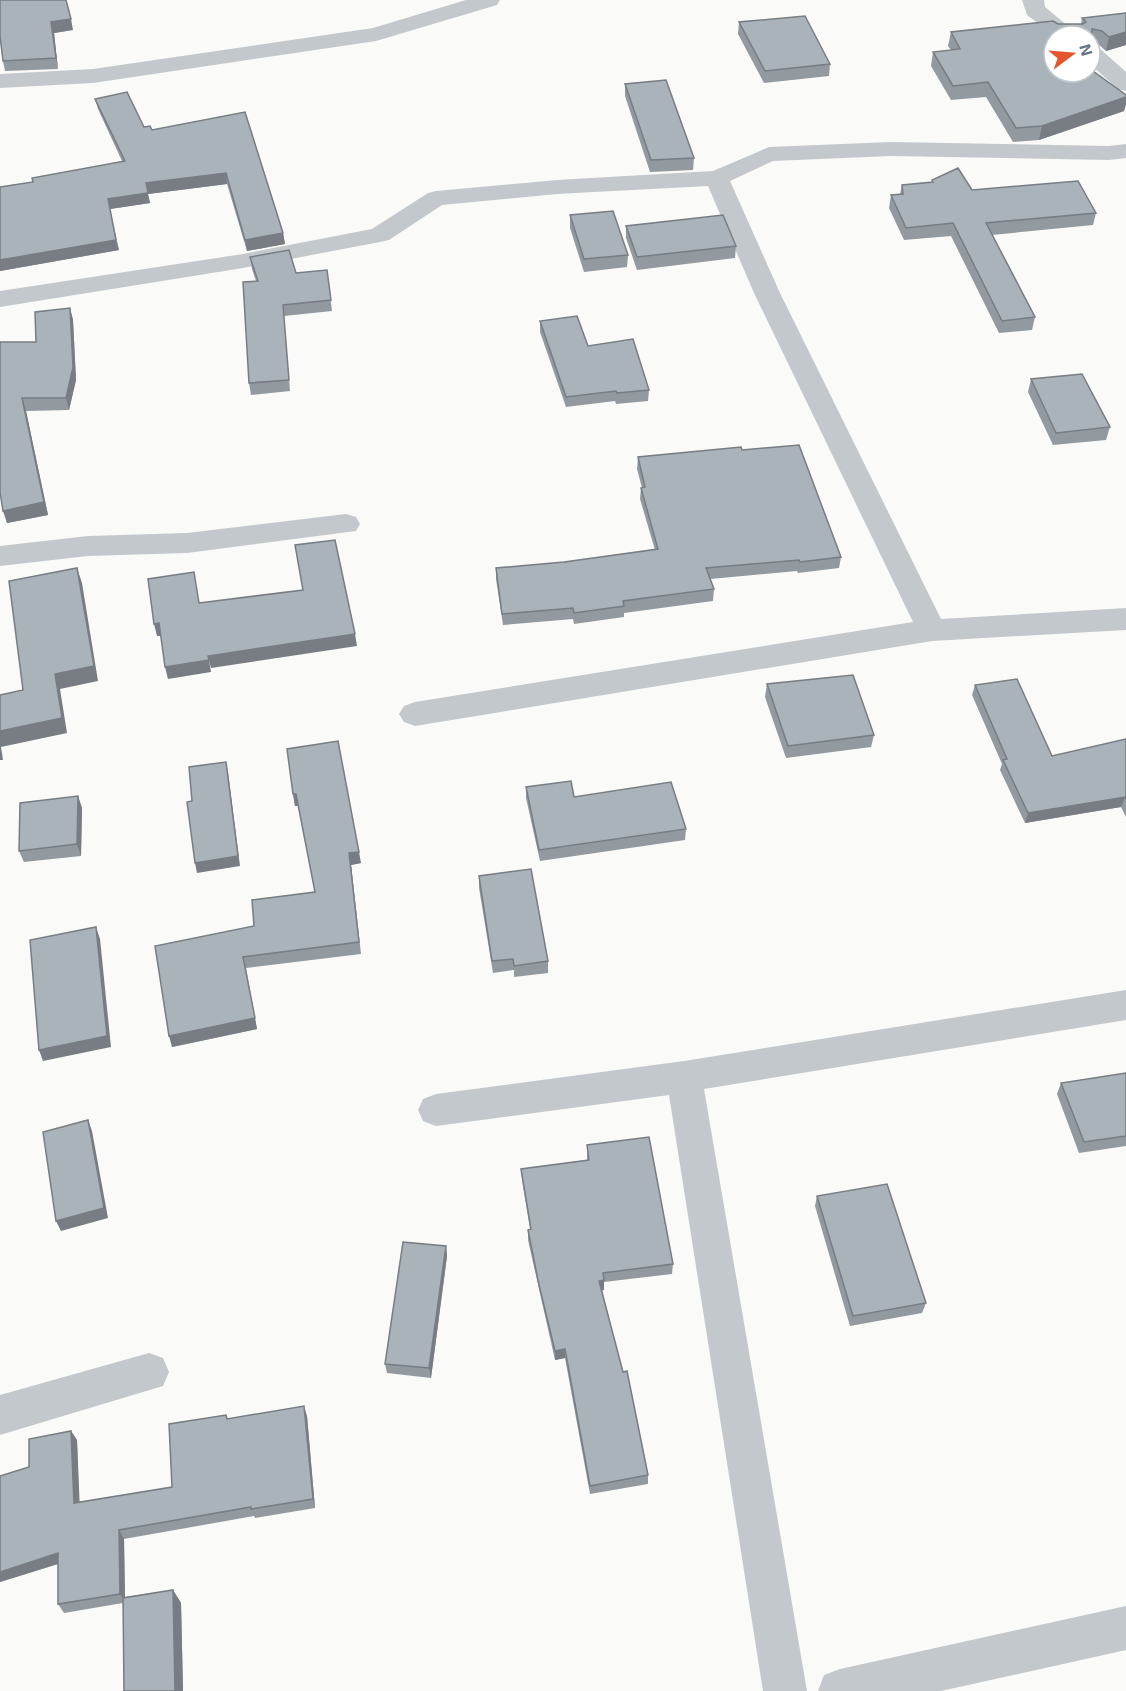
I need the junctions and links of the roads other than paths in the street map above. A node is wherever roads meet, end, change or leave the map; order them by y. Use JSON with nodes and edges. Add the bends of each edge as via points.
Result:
{"nodes":[{"id":1,"x":489,"y":0,"type":"edge"},
{"id":2,"x":1033,"y":0,"type":"edge"},
{"id":3,"x":1053,"y":24,"type":"edge"},
{"id":4,"x":1102,"y":63,"type":"edge"},
{"id":5,"x":0,"y":81,"type":"edge"},
{"id":6,"x":1126,"y":84,"type":"edge"},
{"id":7,"x":1126,"y":151,"type":"edge"},
{"id":8,"x":717,"y":178,"type":"junction"},
{"id":9,"x":0,"y":299,"type":"edge"},
{"id":10,"x":346,"y":524,"type":"dead end"},
{"id":11,"x":0,"y":556,"type":"edge"},
{"id":12,"x":1126,"y":619,"type":"edge"},
{"id":13,"x":932,"y":630,"type":"junction"},
{"id":14,"x":415,"y":714,"type":"dead end"},
{"id":15,"x":1126,"y":1005,"type":"edge"},
{"id":16,"x":684,"y":1077,"type":"junction"},
{"id":17,"x":436,"y":1110,"type":"dead end"},
{"id":18,"x":149,"y":1372,"type":"dead end"},
{"id":19,"x":0,"y":1415,"type":"edge"},
{"id":20,"x":1126,"y":1628,"type":"edge"},
{"id":21,"x":785,"y":1691,"type":"edge"},
{"id":22,"x":840,"y":1691,"type":"edge"}],
"edges":[{"from":1,"to":5,"type":"street","via":[[376,34],[93,76]]},
{"from":2,"to":3,"type":"street","via":[[1035,10]]},
{"from":4,"to":6,"type":"street"},
{"from":7,"to":8,"type":"street","via":[[891,148],[769,154]]},
{"from":8,"to":9,"type":"street","via":[[436,198],[380,235]]},
{"from":8,"to":13,"type":"street","via":[[767,292]]},
{"from":10,"to":11,"type":"street","via":[[187,543],[88,546]]},
{"from":12,"to":13,"type":"street"},
{"from":13,"to":14,"type":"street"},
{"from":15,"to":16,"type":"street"},
{"from":16,"to":17,"type":"street"},
{"from":16,"to":21,"type":"street"},
{"from":18,"to":19,"type":"street"},
{"from":20,"to":22,"type":"street"}]}
